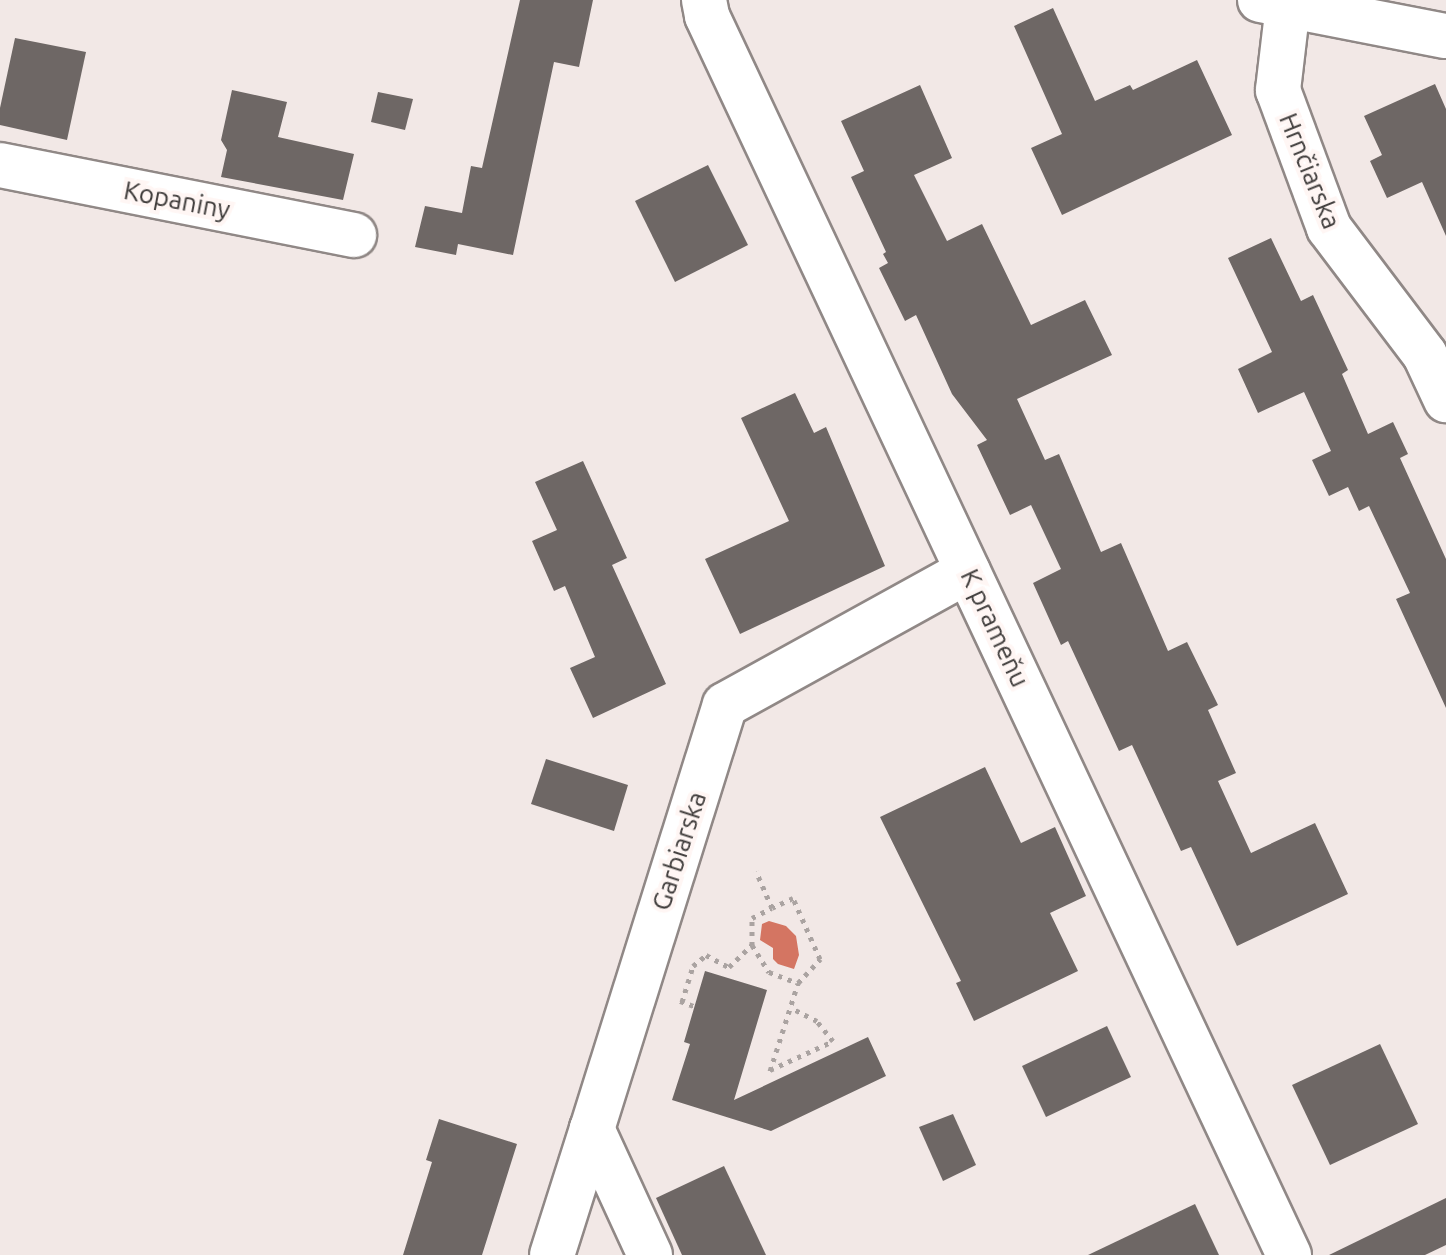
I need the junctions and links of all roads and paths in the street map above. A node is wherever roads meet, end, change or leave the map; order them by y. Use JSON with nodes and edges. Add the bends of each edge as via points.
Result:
{"nodes":[{"id":1,"x":704,"y":0,"type":"edge"},
{"id":2,"x":1274,"y":3,"type":"edge"},
{"id":3,"x":1446,"y":36,"type":"edge"},
{"id":4,"x":0,"y":165,"type":"edge"},
{"id":5,"x":354,"y":235,"type":"dead end"},
{"id":6,"x":1446,"y":400,"type":"edge"},
{"id":7,"x":968,"y":571,"type":"junction"},
{"id":8,"x":756,"y":871,"type":"dead end"},
{"id":9,"x":772,"y":908,"type":"junction"},
{"id":10,"x":752,"y":945,"type":"junction"},
{"id":11,"x":798,"y":983,"type":"junction"},
{"id":12,"x":682,"y":1002,"type":"dead end"},
{"id":13,"x":790,"y":1007,"type":"junction"},
{"id":14,"x":592,"y":1129,"type":"junction"},
{"id":15,"x":552,"y":1255,"type":"edge"},
{"id":16,"x":650,"y":1255,"type":"edge"},
{"id":17,"x":1289,"y":1255,"type":"edge"}],
"edges":[{"from":1,"to":7,"type":"street","name":"K prameňu"},
{"from":2,"to":3,"type":"street"},
{"from":2,"to":6,"type":"street","name":"Hrnčiarska","via":[[1278,90],[1329,228],[1425,355]]},
{"from":4,"to":5,"type":"street","name":"Kopaniny"},
{"from":7,"to":14,"type":"street","name":"Garbiarska","via":[[725,705]]},
{"from":7,"to":17,"type":"street","name":"K prameňu"},
{"from":8,"to":9,"type":"path"},
{"from":9,"to":10,"type":"path","via":[[752,918]]},
{"from":9,"to":11,"type":"path","via":[[793,898],[820,959]]},
{"from":10,"to":11,"type":"path","via":[[769,972]]},
{"from":10,"to":12,"type":"path","via":[[729,967],[706,955],[693,966]]},
{"from":11,"to":13,"type":"path"},
{"from":13,"to":13,"type":"path","via":[[786,1020],[770,1071],[833,1041],[817,1021]]},
{"from":14,"to":15,"type":"street","name":"Garbiarska"},
{"from":14,"to":16,"type":"street"}]}
